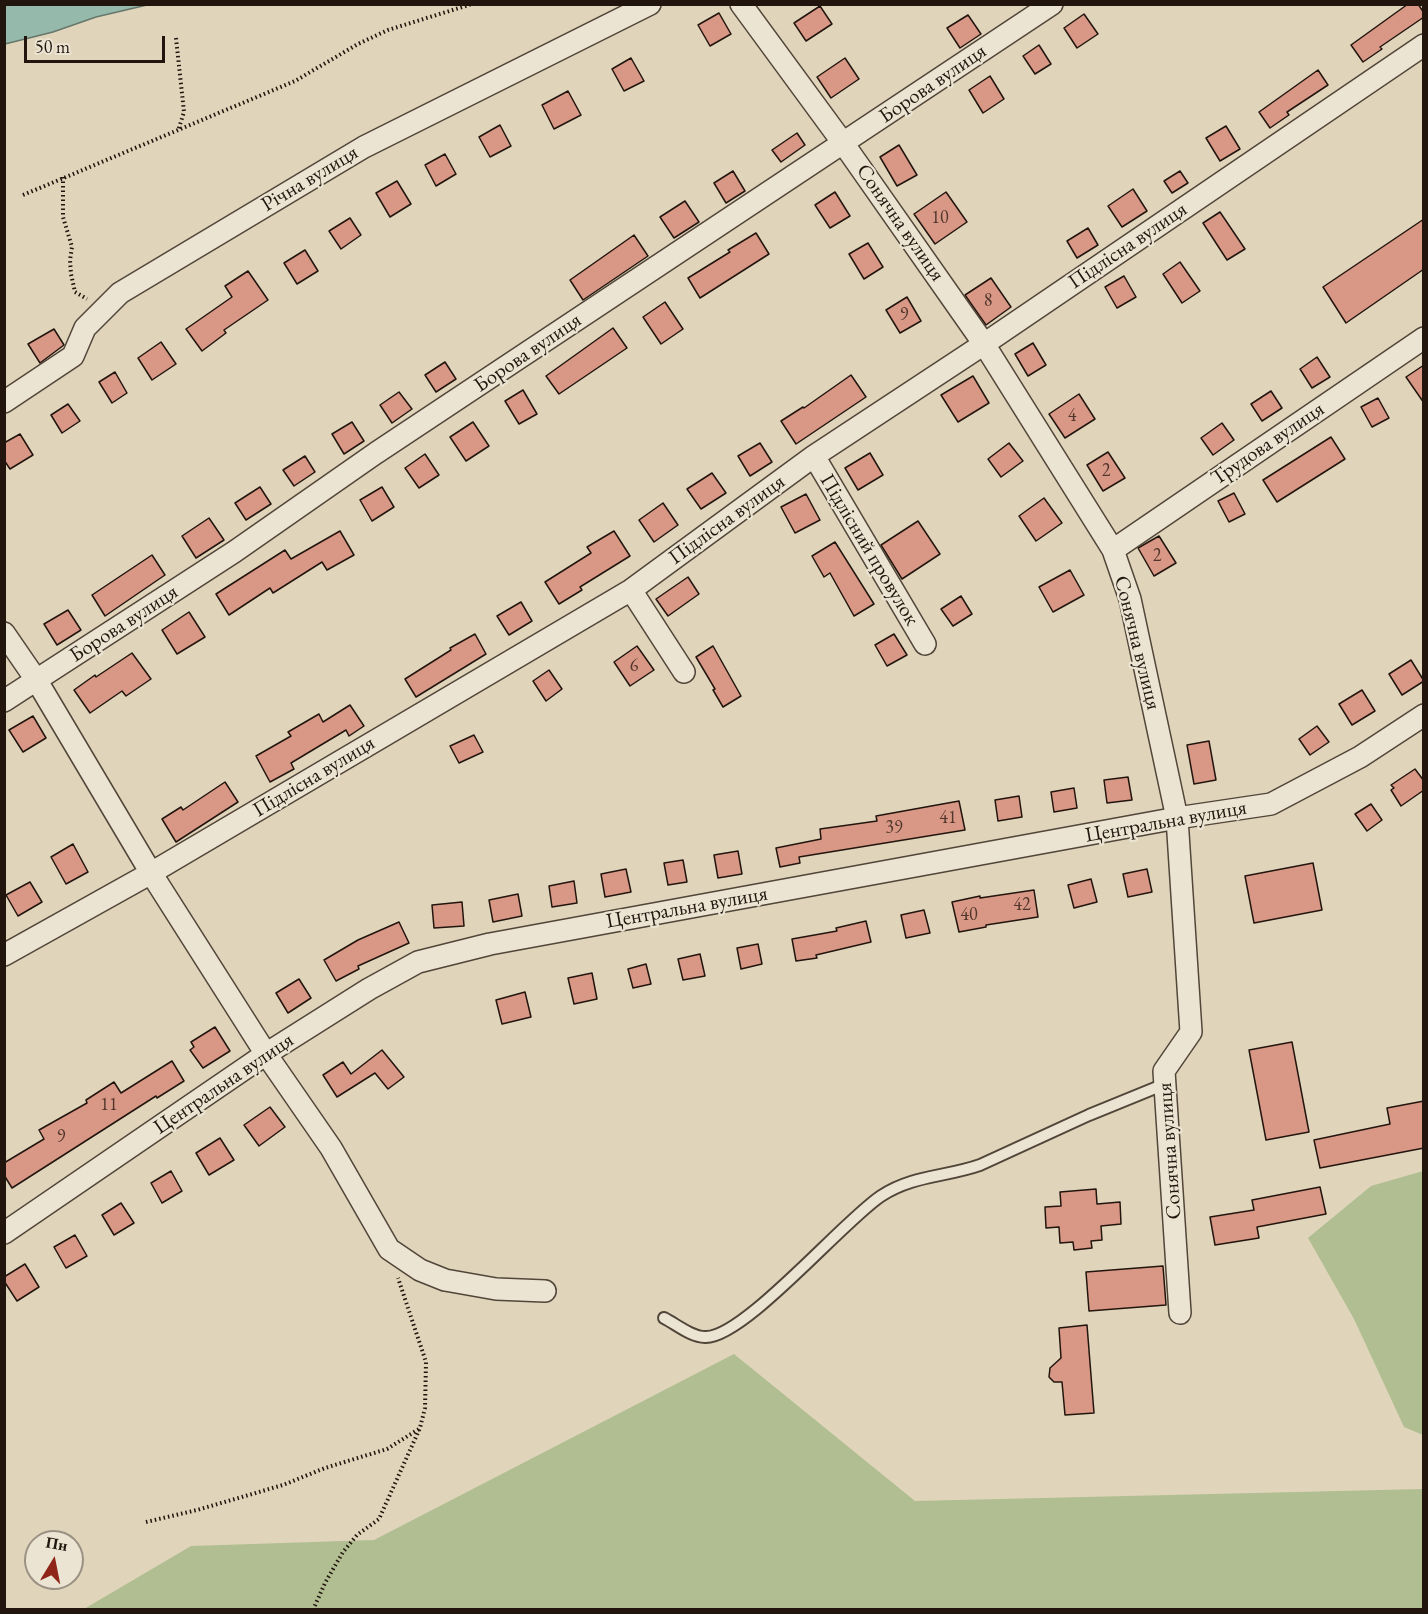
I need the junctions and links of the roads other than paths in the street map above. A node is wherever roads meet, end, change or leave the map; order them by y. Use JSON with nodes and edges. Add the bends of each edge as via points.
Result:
{"nodes":[{"id":1,"x":650,"y":4,"type":"edge"},
{"id":2,"x":741,"y":4,"type":"edge"},
{"id":3,"x":1052,"y":4,"type":"edge"},
{"id":4,"x":1424,"y":45,"type":"edge"},
{"id":5,"x":843,"y":143,"type":"junction"},
{"id":6,"x":1424,"y":338,"type":"edge"},
{"id":7,"x":984,"y":344,"type":"junction"},
{"id":8,"x":4,"y":402,"type":"edge"},
{"id":9,"x":814,"y":456,"type":"junction"},
{"id":10,"x":1113,"y":550,"type":"junction"},
{"id":11,"x":631,"y":590,"type":"junction"},
{"id":12,"x":4,"y":633,"type":"edge"},
{"id":13,"x":925,"y":644,"type":"dead end"},
{"id":14,"x":684,"y":672,"type":"dead end"},
{"id":15,"x":37,"y":681,"type":"junction"},
{"id":16,"x":4,"y":701,"type":"edge"},
{"id":17,"x":1424,"y":715,"type":"edge"},
{"id":18,"x":1177,"y":818,"type":"junction"},
{"id":19,"x":151,"y":873,"type":"junction"},
{"id":20,"x":4,"y":955,"type":"edge"},
{"id":21,"x":266,"y":1054,"type":"junction"},
{"id":22,"x":1165,"y":1084,"type":"junction"},
{"id":23,"x":4,"y":1233,"type":"edge"},
{"id":24,"x":545,"y":1291,"type":"dead end"},
{"id":25,"x":1180,"y":1313,"type":"dead end"},
{"id":26,"x":664,"y":1318,"type":"dead end"}],
"edges":[{"from":1,"to":8,"type":"street","name":"Річна вулиця","via":[[364,147],[120,293],[86,328],[73,356]]},
{"from":2,"to":5,"type":"street","name":"Сонячна вулиця"},
{"from":3,"to":5,"type":"street","name":"Борова вулиця"},
{"from":4,"to":7,"type":"street","name":"Підлісна вулиця"},
{"from":5,"to":7,"type":"street","name":"Сонячна вулиця"},
{"from":5,"to":15,"type":"street","name":"Борова вулиця"},
{"from":6,"to":10,"type":"street","name":"Трудова вулиця"},
{"from":7,"to":9,"type":"street","name":"Підлісна вулиця"},
{"from":7,"to":10,"type":"street","name":"Сонячна вулиця"},
{"from":9,"to":11,"type":"street","name":"Підлісна вулиця"},
{"from":9,"to":13,"type":"street","name":"Підлісний провулок"},
{"from":10,"to":18,"type":"street","name":"Сонячна вулиця","via":[[1130,600]]},
{"from":11,"to":14,"type":"street"},
{"from":11,"to":19,"type":"street","name":"Підлісна вулиця"},
{"from":12,"to":15,"type":"street"},
{"from":15,"to":16,"type":"street","name":"Борова вулиця"},
{"from":15,"to":19,"type":"street"},
{"from":17,"to":18,"type":"street","name":"Центральна вулиця","via":[[1360,756],[1271,804]]},
{"from":18,"to":21,"type":"street","name":"Центральна вулиця","via":[[490,944],[418,962]]},
{"from":18,"to":22,"type":"street","name":"Сонячна вулиця","via":[[1191,1032],[1164,1071]]},
{"from":19,"to":20,"type":"street","name":"Підлісна вулиця"},
{"from":19,"to":21,"type":"street"},
{"from":21,"to":23,"type":"street","name":"Центральна вулиця"},
{"from":21,"to":24,"type":"street","via":[[331,1148],[389,1249],[420,1270],[445,1280],[496,1289]]},
{"from":22,"to":25,"type":"street","name":"Сонячна вулиця"},
{"from":22,"to":26,"type":"lane","via":[[980,1165],[903,1184],[862,1211],[766,1302],[719,1336],[703,1337]]}]}
